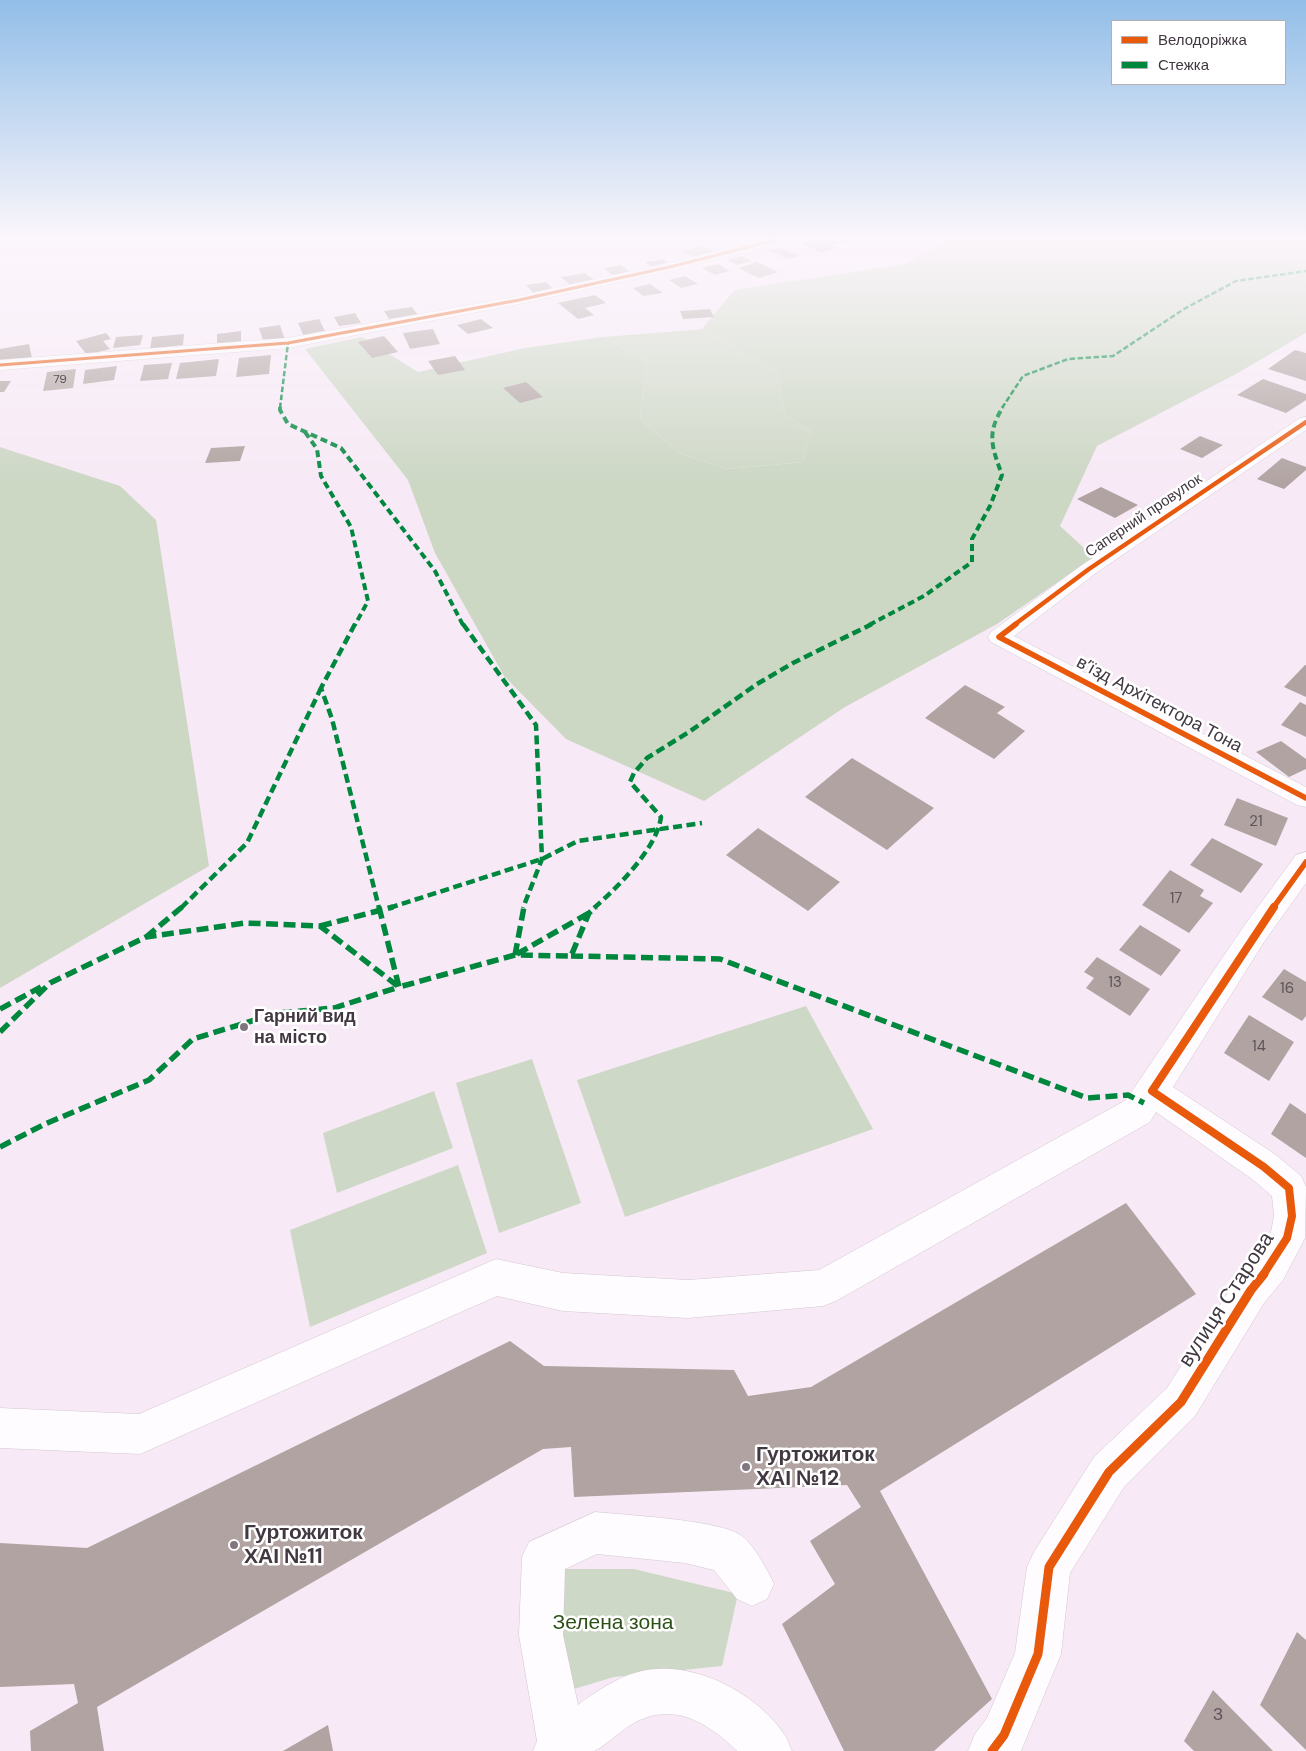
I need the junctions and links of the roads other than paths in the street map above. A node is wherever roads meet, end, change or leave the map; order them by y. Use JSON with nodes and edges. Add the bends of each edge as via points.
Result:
{"nodes":[{"id":1,"x":402,"y":322,"type":"edge"},
{"id":2,"x":0,"y":365,"type":"edge"},
{"id":3,"x":1306,"y":422,"type":"edge"},
{"id":4,"x":1280,"y":440,"type":"junction"},
{"id":5,"x":1301,"y":444,"type":"dead end"},
{"id":6,"x":999,"y":637,"type":"joint"},
{"id":7,"x":1306,"y":798,"type":"edge"},
{"id":8,"x":1306,"y":862,"type":"edge"},
{"id":9,"x":1152,"y":1091,"type":"junction"},
{"id":10,"x":0,"y":1428,"type":"edge"},
{"id":11,"x":752,"y":1584,"type":"dead end"},
{"id":12,"x":560,"y":1749,"type":"edge"},
{"id":13,"x":768,"y":1751,"type":"edge"},
{"id":14,"x":992,"y":1751,"type":"edge"}],
"edges":[{"from":1,"to":2,"type":"street","via":[[288,343]]},
{"from":3,"to":4,"type":"street","name":"Саперний провулок"},
{"from":4,"to":5,"type":"street"},
{"from":4,"to":6,"type":"street","name":"Саперний провулок","via":[[1089,569]]},
{"from":6,"to":7,"type":"street","name":"в’їзд Архітектора Тона"},
{"from":8,"to":9,"type":"street","via":[[1254,934]]},
{"from":9,"to":10,"type":"street","via":[[1138,1111],[823,1288],[688,1299],[563,1292],[496,1277],[140,1434]]},
{"from":9,"to":14,"type":"street","name":"вулиця Старова","via":[[1264,1167],[1289,1188],[1292,1216],[1287,1238],[1181,1402],[1109,1472],[1049,1567],[1038,1654],[1004,1735]]},
{"from":11,"to":12,"type":"street","via":[[727,1551],[685,1542],[595,1534],[544,1557],[541,1635]]},
{"from":12,"to":13,"type":"street","via":[[600,1716],[638,1695],[679,1691],[720,1705],[756,1736]]}]}
